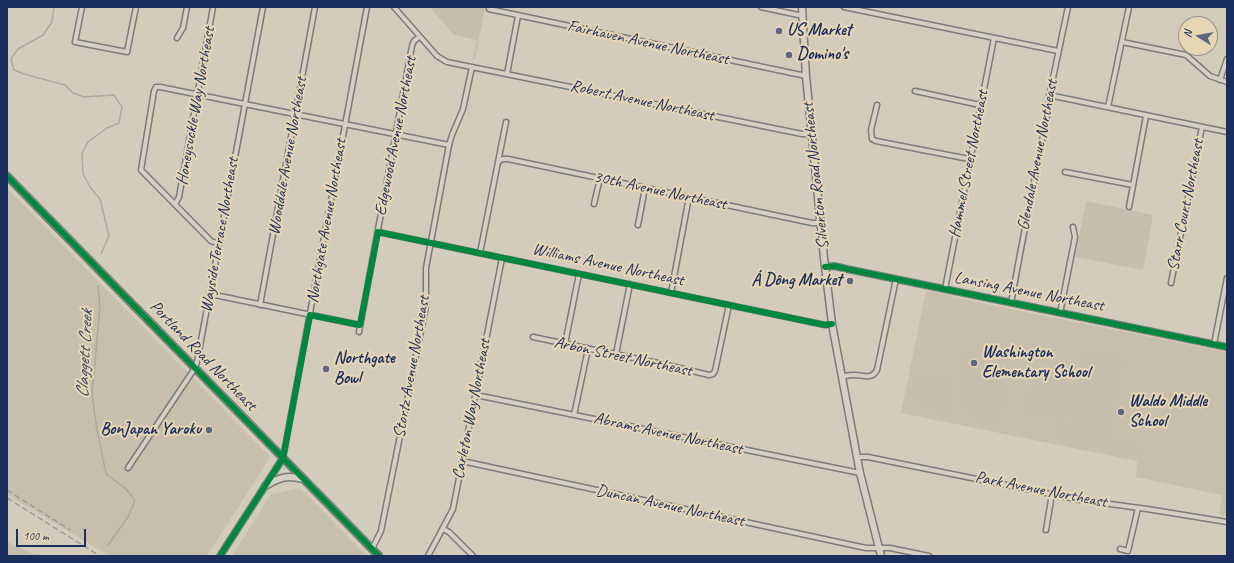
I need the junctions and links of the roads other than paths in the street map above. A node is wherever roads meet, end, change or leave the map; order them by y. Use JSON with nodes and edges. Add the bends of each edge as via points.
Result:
{"nodes":[{"id":1,"x":82,"y":7,"type":"edge"},
{"id":2,"x":136,"y":7,"type":"edge"},
{"id":3,"x":186,"y":7,"type":"edge"},
{"id":4,"x":214,"y":7,"type":"edge"},
{"id":5,"x":262,"y":7,"type":"edge"},
{"id":6,"x":315,"y":7,"type":"edge"},
{"id":7,"x":367,"y":7,"type":"edge"},
{"id":8,"x":394,"y":7,"type":"edge"},
{"id":9,"x":761,"y":7,"type":"edge"},
{"id":10,"x":802,"y":7,"type":"edge"},
{"id":11,"x":844,"y":7,"type":"edge"},
{"id":12,"x":1068,"y":7,"type":"edge"},
{"id":13,"x":1129,"y":7,"type":"edge"},
{"id":14,"x":489,"y":9,"type":"dead end"},
{"id":15,"x":518,"y":16,"type":"junction"},
{"id":16,"x":803,"y":16,"type":"junction"},
{"id":17,"x":419,"y":37,"type":"junction"},
{"id":18,"x":177,"y":38,"type":"dead end"},
{"id":19,"x":994,"y":38,"type":"junction"},
{"id":20,"x":1122,"y":42,"type":"junction"},
{"id":21,"x":1058,"y":51,"type":"junction"},
{"id":22,"x":1227,"y":59,"type":"edge"},
{"id":23,"x":472,"y":67,"type":"junction"},
{"id":24,"x":507,"y":74,"type":"junction"},
{"id":25,"x":806,"y":76,"type":"junction"},
{"id":26,"x":1220,"y":80,"type":"junction"},
{"id":27,"x":1227,"y":82,"type":"edge"},
{"id":28,"x":914,"y":92,"type":"dead end"},
{"id":29,"x":198,"y":94,"type":"junction"},
{"id":30,"x":1049,"y":95,"type":"junction"},
{"id":31,"x":244,"y":104,"type":"junction"},
{"id":32,"x":877,"y":105,"type":"dead end"},
{"id":33,"x":980,"y":105,"type":"junction"},
{"id":34,"x":1108,"y":107,"type":"junction"},
{"id":35,"x":295,"y":114,"type":"junction"},
{"id":36,"x":1146,"y":116,"type":"junction"},
{"id":37,"x":506,"y":122,"type":"dead end"},
{"id":38,"x":345,"y":124,"type":"junction"},
{"id":39,"x":1202,"y":127,"type":"junction"},
{"id":40,"x":1227,"y":132,"type":"edge"},
{"id":41,"x":812,"y":134,"type":"junction"},
{"id":42,"x":395,"y":135,"type":"junction"},
{"id":43,"x":449,"y":145,"type":"junction"},
{"id":44,"x":969,"y":159,"type":"junction"},
{"id":45,"x":500,"y":161,"type":"junction"},
{"id":46,"x":1065,"y":172,"type":"dead end"},
{"id":47,"x":7,"y":176,"type":"edge"},
{"id":48,"x":600,"y":178,"type":"junction"},
{"id":49,"x":1133,"y":185,"type":"junction"},
{"id":50,"x":645,"y":188,"type":"junction"},
{"id":51,"x":689,"y":197,"type":"junction"},
{"id":52,"x":175,"y":204,"type":"junction"},
{"id":53,"x":594,"y":204,"type":"dead end"},
{"id":54,"x":1129,"y":207,"type":"dead end"},
{"id":55,"x":821,"y":223,"type":"junction"},
{"id":56,"x":638,"y":225,"type":"dead end"},
{"id":57,"x":1073,"y":227,"type":"dead end"},
{"id":58,"x":378,"y":232,"type":"junction"},
{"id":59,"x":430,"y":243,"type":"junction"},
{"id":60,"x":219,"y":244,"type":"junction"},
{"id":61,"x":480,"y":253,"type":"junction"},
{"id":62,"x":502,"y":258,"type":"junction"},
{"id":63,"x":825,"y":267,"type":"junction"},
{"id":64,"x":580,"y":274,"type":"junction"},
{"id":65,"x":1227,"y":278,"type":"edge"},
{"id":66,"x":896,"y":279,"type":"junction"},
{"id":67,"x":1171,"y":283,"type":"dead end"},
{"id":68,"x":630,"y":284,"type":"junction"},
{"id":69,"x":944,"y":289,"type":"junction"},
{"id":70,"x":670,"y":293,"type":"junction"},
{"id":71,"x":210,"y":294,"type":"junction"},
{"id":72,"x":1012,"y":303,"type":"junction"},
{"id":73,"x":260,"y":304,"type":"junction"},
{"id":74,"x":729,"y":305,"type":"junction"},
{"id":75,"x":1060,"y":313,"type":"junction"},
{"id":76,"x":310,"y":315,"type":"junction"},
{"id":77,"x":832,"y":324,"type":"junction"},
{"id":78,"x":360,"y":325,"type":"junction"},
{"id":79,"x":359,"y":332,"type":"dead end"},
{"id":80,"x":533,"y":337,"type":"dead end"},
{"id":81,"x":565,"y":344,"type":"junction"},
{"id":82,"x":1214,"y":344,"type":"junction"},
{"id":83,"x":1227,"y":347,"type":"edge"},
{"id":84,"x":588,"y":348,"type":"junction"},
{"id":85,"x":616,"y":354,"type":"junction"},
{"id":86,"x":195,"y":368,"type":"junction"},
{"id":87,"x":842,"y":377,"type":"junction"},
{"id":88,"x":476,"y":395,"type":"junction"},
{"id":89,"x":574,"y":414,"type":"junction"},
{"id":90,"x":857,"y":457,"type":"junction"},
{"id":91,"x":283,"y":458,"type":"junction"},
{"id":92,"x":462,"y":461,"type":"junction"},
{"id":93,"x":128,"y":468,"type":"dead end"},
{"id":94,"x":860,"y":474,"type":"junction"},
{"id":95,"x":305,"y":480,"type":"junction"},
{"id":96,"x":265,"y":486,"type":"junction"},
{"id":97,"x":1052,"y":494,"type":"junction"},
{"id":98,"x":1138,"y":508,"type":"junction"},
{"id":99,"x":1227,"y":522,"type":"edge"},
{"id":100,"x":444,"y":529,"type":"junction"},
{"id":101,"x":1046,"y":530,"type":"dead end"},
{"id":102,"x":879,"y":548,"type":"junction"},
{"id":103,"x":372,"y":549,"type":"junction"},
{"id":104,"x":1120,"y":549,"type":"dead end"},
{"id":105,"x":220,"y":556,"type":"edge"},
{"id":106,"x":380,"y":556,"type":"edge"},
{"id":107,"x":428,"y":556,"type":"edge"},
{"id":108,"x":473,"y":556,"type":"edge"},
{"id":109,"x":881,"y":556,"type":"edge"},
{"id":110,"x":929,"y":556,"type":"edge"}],
"edges":[{"from":1,"to":2,"type":"street","via":[[75,42],[127,52]]},
{"from":3,"to":18,"type":"street","via":[[183,28]]},
{"from":4,"to":29,"type":"street","name":"Honeysuckle Way Northeast"},
{"from":5,"to":31,"type":"street","name":"Wayside Terrace Northeast"},
{"from":6,"to":35,"type":"street","name":"Wooddale Avenue Northeast"},
{"from":7,"to":38,"type":"street","name":"Northgate Avenue Northeast"},
{"from":8,"to":17,"type":"street","name":"Robert Avenue Northeast"},
{"from":9,"to":16,"type":"street"},
{"from":10,"to":16,"type":"main road","name":"Silverton Road Northeast"},
{"from":11,"to":19,"type":"street"},
{"from":12,"to":21,"type":"street","name":"Glendale Avenue Northeast"},
{"from":13,"to":20,"type":"street"},
{"from":14,"to":15,"type":"street","name":"Fairhaven Avenue Northeast"},
{"from":15,"to":24,"type":"street"},
{"from":15,"to":25,"type":"street","name":"Fairhaven Avenue Northeast"},
{"from":16,"to":25,"type":"main road","name":"Silverton Road Northeast"},
{"from":17,"to":23,"type":"street","name":"Robert Avenue Northeast","via":[[442,59]]},
{"from":17,"to":42,"type":"street","name":"Edgewood Avenue Northeast","via":[[413,43]]},
{"from":19,"to":21,"type":"street"},
{"from":19,"to":33,"type":"street","name":"Hammel Street Northeast"},
{"from":20,"to":26,"type":"street","via":[[1186,55],[1204,72]]},
{"from":20,"to":34,"type":"street"},
{"from":21,"to":30,"type":"street","name":"Glendale Avenue Northeast"},
{"from":22,"to":26,"type":"street"},
{"from":23,"to":24,"type":"street","name":"Robert Avenue Northeast"},
{"from":23,"to":43,"type":"street","name":"Stortz Avenue Northeast","via":[[463,109]]},
{"from":24,"to":41,"type":"street","name":"Robert Avenue Northeast"},
{"from":25,"to":41,"type":"main road","name":"Silverton Road Northeast"},
{"from":26,"to":27,"type":"street"},
{"from":28,"to":33,"type":"street"},
{"from":29,"to":31,"type":"street"},
{"from":29,"to":52,"type":"street","name":"Honeysuckle Way Northeast","via":[[179,197]]},
{"from":29,"to":52,"type":"street","via":[[156,87],[154,91],[141,170]]},
{"from":30,"to":34,"type":"street"},
{"from":30,"to":72,"type":"street","name":"Glendale Avenue Northeast"},
{"from":31,"to":35,"type":"street"},
{"from":31,"to":60,"type":"street","name":"Wayside Terrace Northeast"},
{"from":32,"to":44,"type":"street","via":[[871,130],[872,139]]},
{"from":33,"to":44,"type":"street","name":"Hammel Street Northeast"},
{"from":34,"to":36,"type":"street"},
{"from":35,"to":38,"type":"street"},
{"from":35,"to":73,"type":"street","name":"Wooddale Avenue Northeast"},
{"from":36,"to":39,"type":"street"},
{"from":36,"to":49,"type":"street"},
{"from":37,"to":45,"type":"street"},
{"from":38,"to":42,"type":"street"},
{"from":38,"to":76,"type":"street","name":"Northgate Avenue Northeast"},
{"from":39,"to":40,"type":"street"},
{"from":39,"to":67,"type":"street","name":"Starr Court Northeast"},
{"from":41,"to":55,"type":"main road","name":"Silverton Road Northeast"},
{"from":42,"to":43,"type":"street"},
{"from":42,"to":58,"type":"street","name":"Edgewood Avenue Northeast"},
{"from":43,"to":59,"type":"street","name":"Stortz Avenue Northeast"},
{"from":44,"to":69,"type":"street","name":"Hammel Street Northeast"},
{"from":45,"to":48,"type":"street","name":"30th Avenue Northeast","via":[[508,159]]},
{"from":45,"to":61,"type":"street"},
{"from":46,"to":49,"type":"street"},
{"from":47,"to":86,"type":"main road","name":"Portland Road Northeast"},
{"from":48,"to":50,"type":"street","name":"30th Avenue Northeast"},
{"from":48,"to":53,"type":"street"},
{"from":49,"to":54,"type":"street"},
{"from":50,"to":51,"type":"street","name":"30th Avenue Northeast"},
{"from":50,"to":56,"type":"street"},
{"from":51,"to":55,"type":"street","name":"30th Avenue Northeast"},
{"from":51,"to":70,"type":"street"},
{"from":52,"to":60,"type":"street","via":[[211,241]]},
{"from":55,"to":63,"type":"main road","name":"Silverton Road Northeast"},
{"from":57,"to":75,"type":"street","via":[[1075,236]]},
{"from":58,"to":59,"type":"street","name":"Williams Avenue Northeast"},
{"from":58,"to":78,"type":"street","name":"Edgewood Avenue Northeast"},
{"from":59,"to":61,"type":"street","name":"Williams Avenue Northeast"},
{"from":59,"to":103,"type":"street","name":"Stortz Avenue Northeast","via":[[425,273],[426,306],[381,531]]},
{"from":60,"to":71,"type":"street","name":"Wayside Terrace Northeast"},
{"from":61,"to":62,"type":"street","name":"Williams Avenue Northeast"},
{"from":62,"to":64,"type":"street","name":"Williams Avenue Northeast"},
{"from":62,"to":88,"type":"street","name":"Carleton Way Northeast"},
{"from":63,"to":66,"type":"street","name":"Lansing Avenue Northeast","via":[[834,266]]},
{"from":63,"to":77,"type":"main road","name":"Silverton Road Northeast"},
{"from":64,"to":68,"type":"street","name":"Williams Avenue Northeast"},
{"from":64,"to":81,"type":"street"},
{"from":65,"to":82,"type":"street"},
{"from":66,"to":69,"type":"street","name":"Lansing Avenue Northeast"},
{"from":66,"to":87,"type":"street","via":[[877,370],[869,377]]},
{"from":68,"to":70,"type":"street","name":"Williams Avenue Northeast"},
{"from":68,"to":85,"type":"street"},
{"from":69,"to":72,"type":"street","name":"Lansing Avenue Northeast"},
{"from":70,"to":74,"type":"street","name":"Williams Avenue Northeast"},
{"from":71,"to":73,"type":"street"},
{"from":71,"to":86,"type":"street","name":"Wayside Terrace Northeast"},
{"from":72,"to":75,"type":"street","name":"Lansing Avenue Northeast"},
{"from":73,"to":76,"type":"street"},
{"from":74,"to":77,"type":"street","name":"Williams Avenue Northeast","via":[[825,325]]},
{"from":74,"to":85,"type":"street","name":"Arbon Street Northeast","via":[[713,374],[695,373]]},
{"from":75,"to":82,"type":"street","name":"Lansing Avenue Northeast"},
{"from":76,"to":78,"type":"street"},
{"from":76,"to":91,"type":"street","name":"Northgate Avenue Northeast"},
{"from":77,"to":87,"type":"main road","name":"Silverton Road Northeast"},
{"from":78,"to":79,"type":"street","name":"Edgewood Avenue Northeast"},
{"from":80,"to":81,"type":"street","name":"Arbon Street Northeast"},
{"from":81,"to":84,"type":"street","name":"Arbon Street Northeast"},
{"from":82,"to":83,"type":"street","name":"Lansing Avenue Northeast"},
{"from":84,"to":85,"type":"street","name":"Arbon Street Northeast"},
{"from":84,"to":89,"type":"street"},
{"from":86,"to":91,"type":"main road","name":"Portland Road Northeast"},
{"from":86,"to":93,"type":"street","name":"Wayside Terrace Northeast"},
{"from":87,"to":90,"type":"main road","name":"Silverton Road Northeast"},
{"from":88,"to":89,"type":"street","name":"Abrams Avenue Northeast"},
{"from":88,"to":92,"type":"street","name":"Carleton Way Northeast"},
{"from":89,"to":94,"type":"street","name":"Abrams Avenue Northeast"},
{"from":90,"to":94,"type":"main road","name":"Silverton Road Northeast"},
{"from":90,"to":97,"type":"street","name":"Park Avenue Northeast","via":[[868,457]]},
{"from":91,"to":95,"type":"main road","name":"Portland Road Northeast"},
{"from":91,"to":96,"type":"street"},
{"from":92,"to":100,"type":"street","name":"Carleton Way Northeast","via":[[453,509]]},
{"from":92,"to":102,"type":"street","name":"Duncan Avenue Northeast","via":[[866,548]]},
{"from":94,"to":102,"type":"main road","name":"Silverton Road Northeast"},
{"from":95,"to":96,"type":"main road","via":[[285,476]]},
{"from":95,"to":103,"type":"main road","name":"Portland Road Northeast"},
{"from":96,"to":105,"type":"street"},
{"from":97,"to":98,"type":"street","name":"Park Avenue Northeast"},
{"from":97,"to":101,"type":"street"},
{"from":98,"to":99,"type":"street","name":"Park Avenue Northeast"},
{"from":98,"to":104,"type":"street","via":[[1128,551]]},
{"from":100,"to":107,"type":"street","name":"Carleton Way Northeast"},
{"from":100,"to":108,"type":"street"},
{"from":102,"to":109,"type":"main road","name":"Silverton Road Northeast"},
{"from":102,"to":110,"type":"street","name":"Duncan Avenue Northeast"},
{"from":103,"to":106,"type":"main road","name":"Portland Road Northeast"}]}
